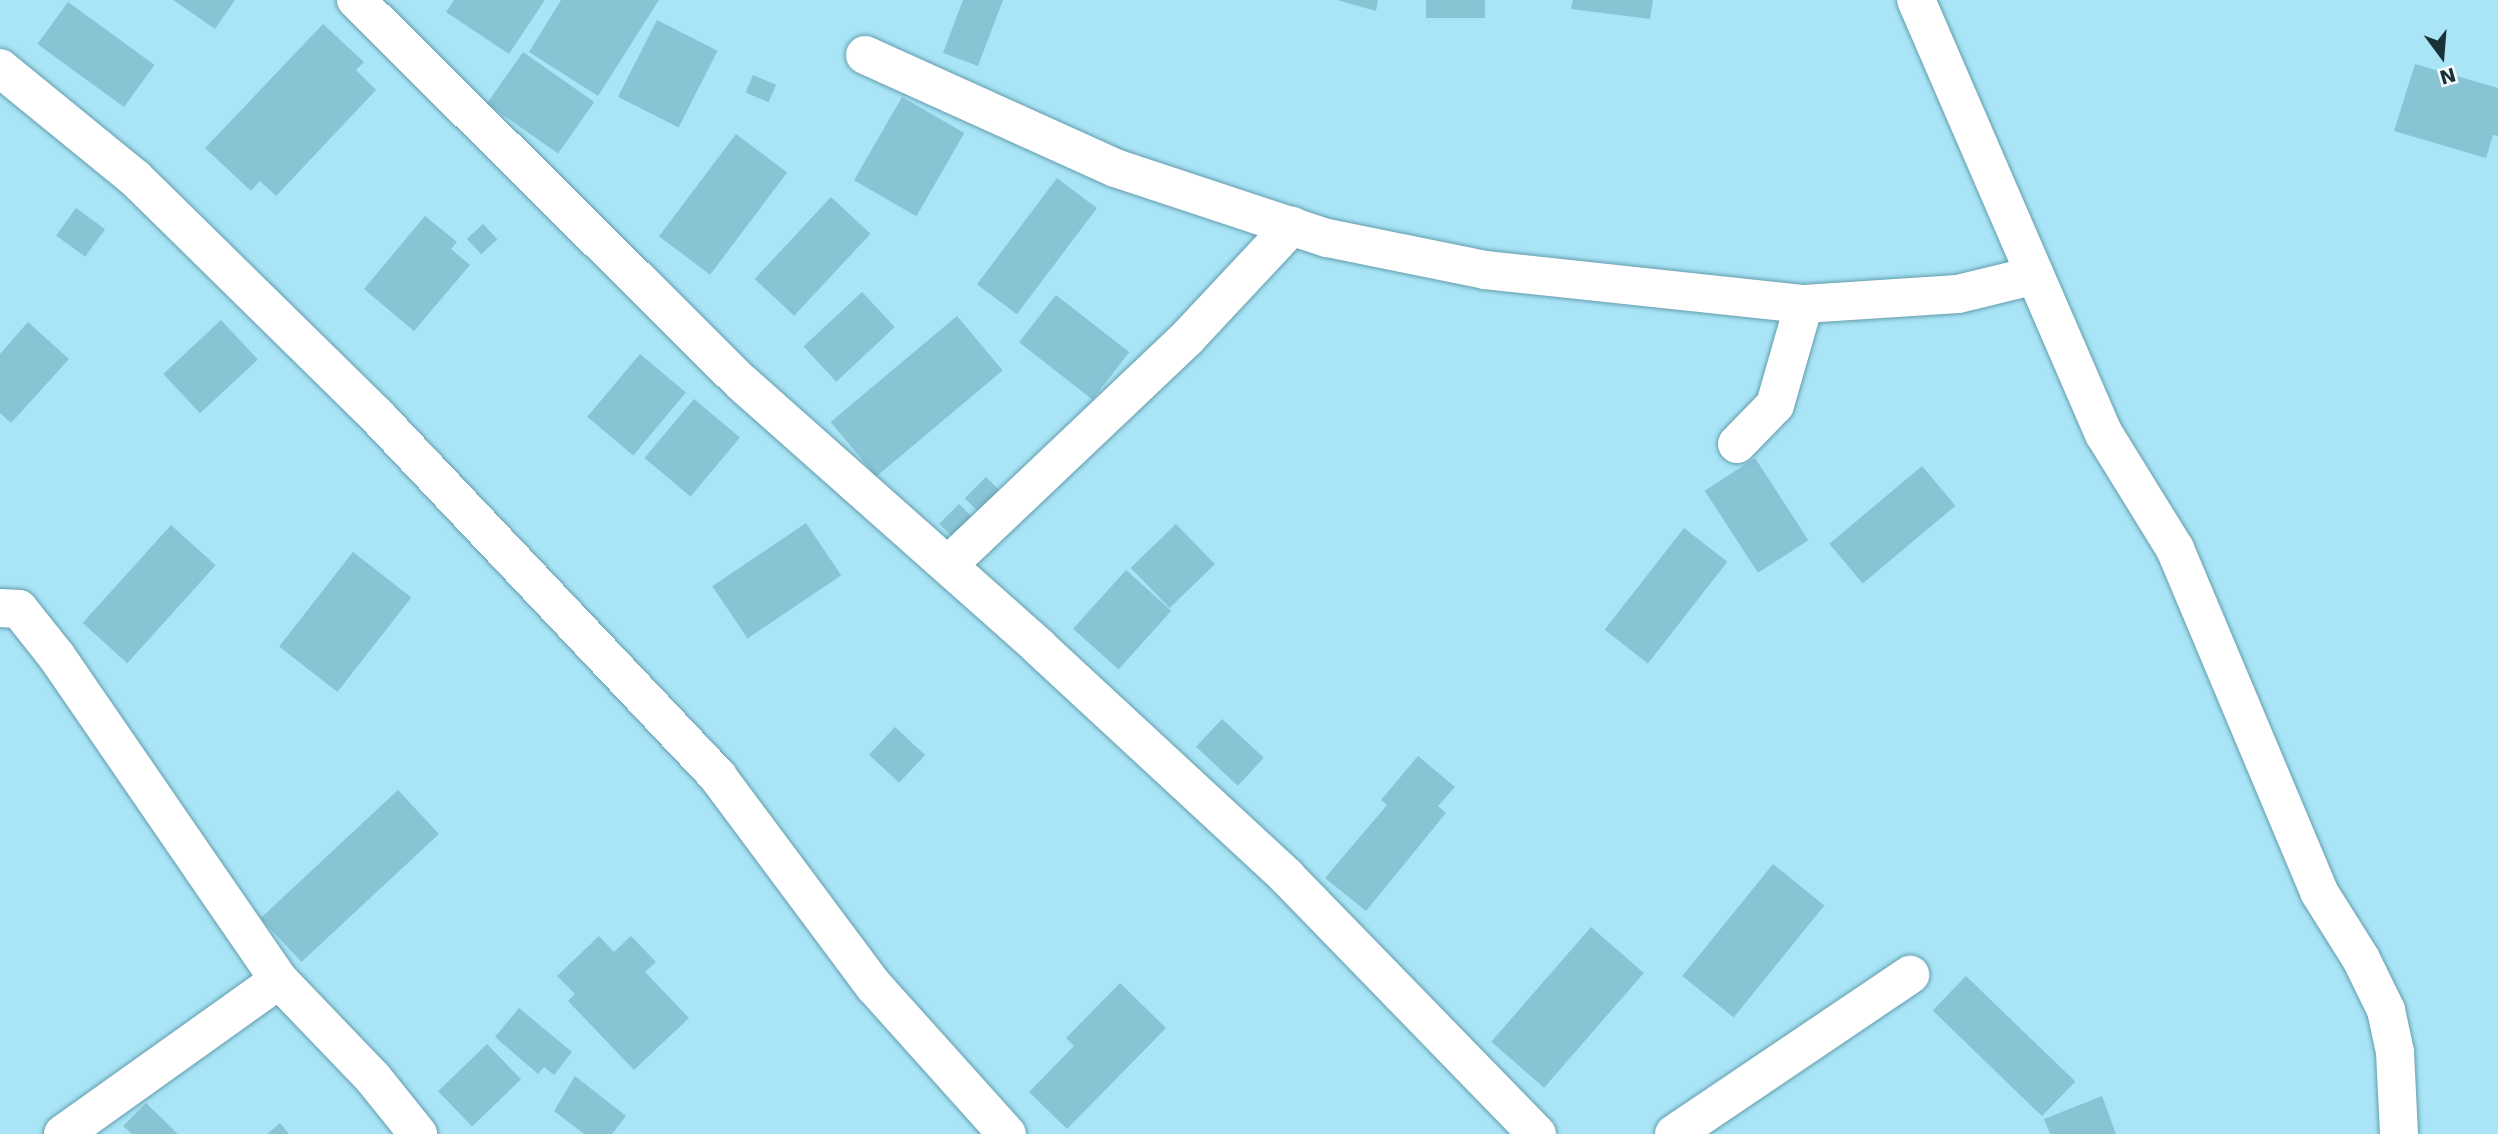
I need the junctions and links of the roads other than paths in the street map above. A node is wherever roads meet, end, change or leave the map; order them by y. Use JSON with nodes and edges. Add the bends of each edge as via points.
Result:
{"nodes":[{"id":1,"x":356,"y":0,"type":"edge"},
{"id":2,"x":1916,"y":0,"type":"edge"},
{"id":3,"x":865,"y":55,"type":"dead end"},
{"id":4,"x":0,"y":68,"type":"edge"},
{"id":5,"x":1292,"y":226,"type":"junction"},
{"id":6,"x":2032,"y":276,"type":"junction"},
{"id":7,"x":1804,"y":304,"type":"junction"},
{"id":8,"x":1737,"y":444,"type":"dead end"},
{"id":9,"x":948,"y":565,"type":"junction"},
{"id":10,"x":6,"y":600,"type":"edge"},
{"id":11,"x":1910,"y":975,"type":"dead end"},
{"id":12,"x":279,"y":980,"type":"junction"},
{"id":13,"x":63,"y":1134,"type":"edge"},
{"id":14,"x":418,"y":1134,"type":"edge"},
{"id":15,"x":1007,"y":1134,"type":"edge"},
{"id":16,"x":1537,"y":1134,"type":"edge"},
{"id":17,"x":1674,"y":1134,"type":"edge"},
{"id":18,"x":2399,"y":1134,"type":"edge"}],
"edges":[{"from":1,"to":9,"type":"street","via":[[741,382]]},
{"from":2,"to":6,"type":"street"},
{"from":3,"to":5,"type":"street","via":[[1115,168]]},
{"from":4,"to":15,"type":"street","via":[[135,178],[453,497],[718,777],[874,986]]},
{"from":5,"to":7,"type":"street","via":[[1485,270]]},
{"from":5,"to":9,"type":"street","via":[[1189,336]]},
{"from":6,"to":7,"type":"street","via":[[1958,294]]},
{"from":6,"to":18,"type":"street","via":[[2104,434],[2175,549],[2319,892],[2386,1010],[2395,1052]]},
{"from":7,"to":8,"type":"street","via":[[1775,405]]},
{"from":9,"to":16,"type":"street","via":[[1286,876]]},
{"from":10,"to":12,"type":"street","via":[[57,657]]},
{"from":11,"to":17,"type":"street"},
{"from":12,"to":13,"type":"street"},
{"from":12,"to":14,"type":"street","via":[[373,1078]]}]}
